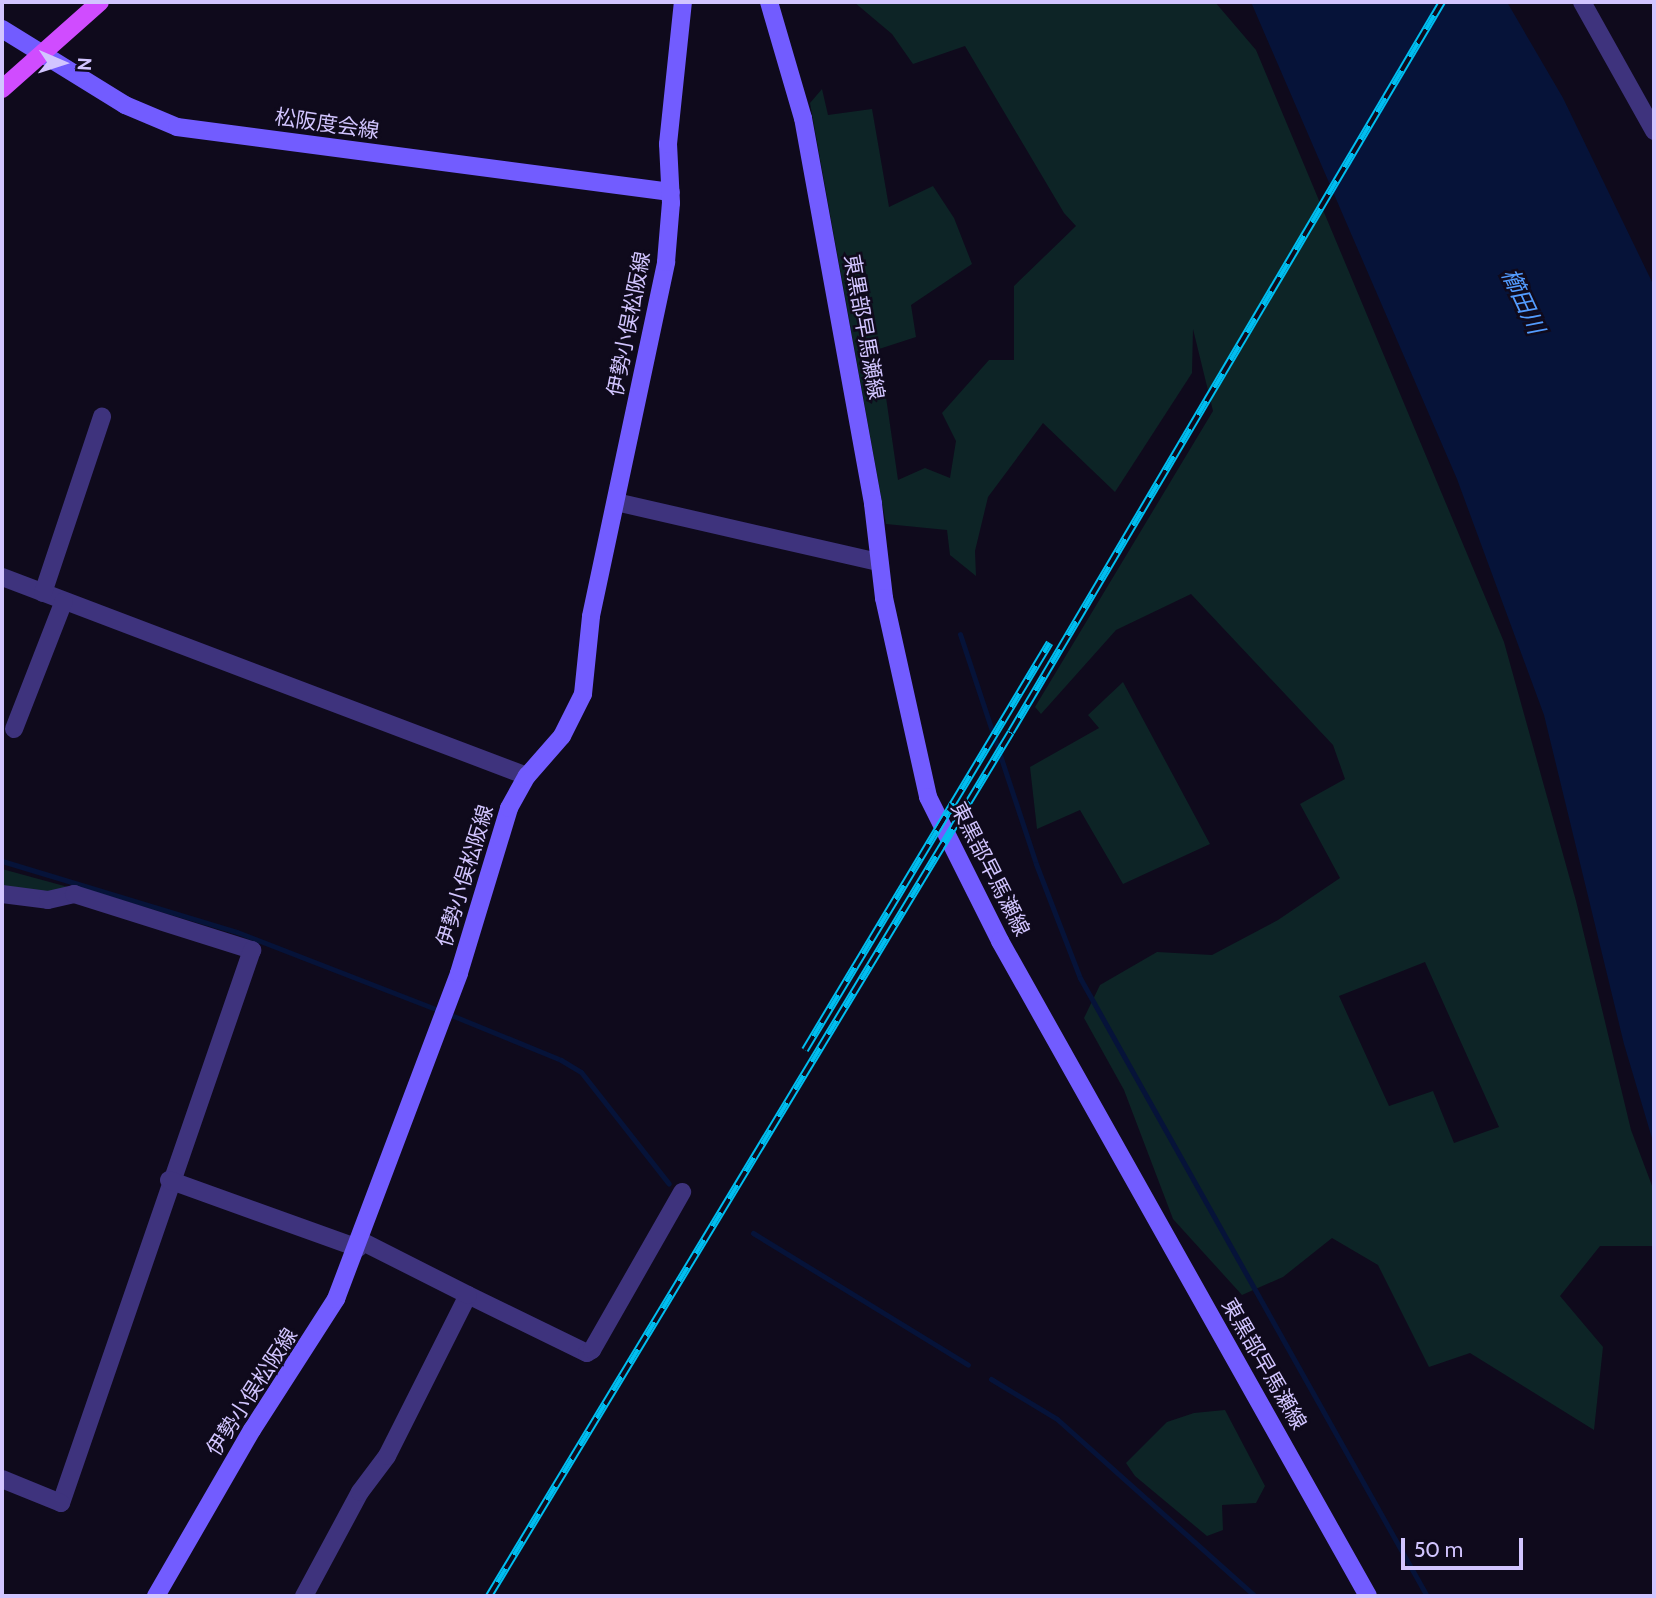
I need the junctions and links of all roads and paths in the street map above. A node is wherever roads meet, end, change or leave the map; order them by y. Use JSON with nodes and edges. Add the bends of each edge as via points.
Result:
{"nodes":[{"id":1,"x":100,"y":2,"type":"edge"},
{"id":2,"x":117,"y":2,"type":"edge"},
{"id":3,"x":682,"y":2,"type":"edge"},
{"id":4,"x":769,"y":2,"type":"edge"},
{"id":5,"x":1582,"y":2,"type":"edge"},
{"id":6,"x":2,"y":29,"type":"edge"},
{"id":7,"x":43,"y":54,"type":"junction"},
{"id":8,"x":2,"y":89,"type":"edge"},
{"id":9,"x":1654,"y":131,"type":"edge"},
{"id":10,"x":671,"y":192,"type":"junction"},
{"id":11,"x":102,"y":417,"type":"dead end"},
{"id":12,"x":616,"y":502,"type":"junction"},
{"id":13,"x":879,"y":562,"type":"junction"},
{"id":14,"x":2,"y":577,"type":"edge"},
{"id":15,"x":43,"y":593,"type":"junction"},
{"id":16,"x":64,"y":601,"type":"junction"},
{"id":17,"x":14,"y":729,"type":"dead end"},
{"id":18,"x":527,"y":776,"type":"junction"},
{"id":19,"x":2,"y":894,"type":"edge"},
{"id":20,"x":169,"y":1180,"type":"junction"},
{"id":21,"x":682,"y":1192,"type":"dead end"},
{"id":22,"x":360,"y":1244,"type":"junction"},
{"id":23,"x":468,"y":1295,"type":"junction"},
{"id":24,"x":2,"y":1479,"type":"edge"},
{"id":25,"x":156,"y":1596,"type":"edge"},
{"id":26,"x":304,"y":1596,"type":"edge"},
{"id":27,"x":1368,"y":1596,"type":"edge"}],
"edges":[{"from":1,"to":7,"type":"main road"},
{"from":2,"to":7,"type":"main road"},
{"from":3,"to":10,"type":"main road","name":"伊勢小俣松阪線","via":[[668,144]]},
{"from":4,"to":13,"type":"main road","name":"東黒部早馬瀬線","via":[[803,118],[873,504]]},
{"from":5,"to":9,"type":"street"},
{"from":6,"to":7,"type":"main road","name":"松阪度会線"},
{"from":7,"to":8,"type":"main road"},
{"from":7,"to":10,"type":"main road","name":"松阪度会線","via":[[125,106],[188,129]]},
{"from":10,"to":12,"type":"main road","name":"伊勢小俣松阪線","via":[[664,271]]},
{"from":11,"to":15,"type":"street"},
{"from":12,"to":13,"type":"street"},
{"from":12,"to":18,"type":"main road","name":"伊勢小俣松阪線","via":[[591,616],[583,694],[562,736]]},
{"from":13,"to":27,"type":"main road","name":"東黒部早馬瀬線","via":[[928,797],[940,827]]},
{"from":14,"to":15,"type":"street"},
{"from":15,"to":16,"type":"street"},
{"from":16,"to":17,"type":"street"},
{"from":16,"to":18,"type":"street"},
{"from":18,"to":22,"type":"main road","name":"伊勢小俣松阪線","via":[[500,830],[459,973]]},
{"from":19,"to":20,"type":"street","via":[[48,900],[74,894],[252,950]]},
{"from":20,"to":22,"type":"street"},
{"from":20,"to":24,"type":"street","via":[[125,1324],[61,1503]]},
{"from":21,"to":23,"type":"street","via":[[593,1350],[587,1353]]},
{"from":22,"to":23,"type":"street"},
{"from":22,"to":25,"type":"main road","name":"伊勢小俣松阪線","via":[[319,1331],[252,1430]]},
{"from":23,"to":26,"type":"street","via":[[387,1456],[360,1492]]}]}
